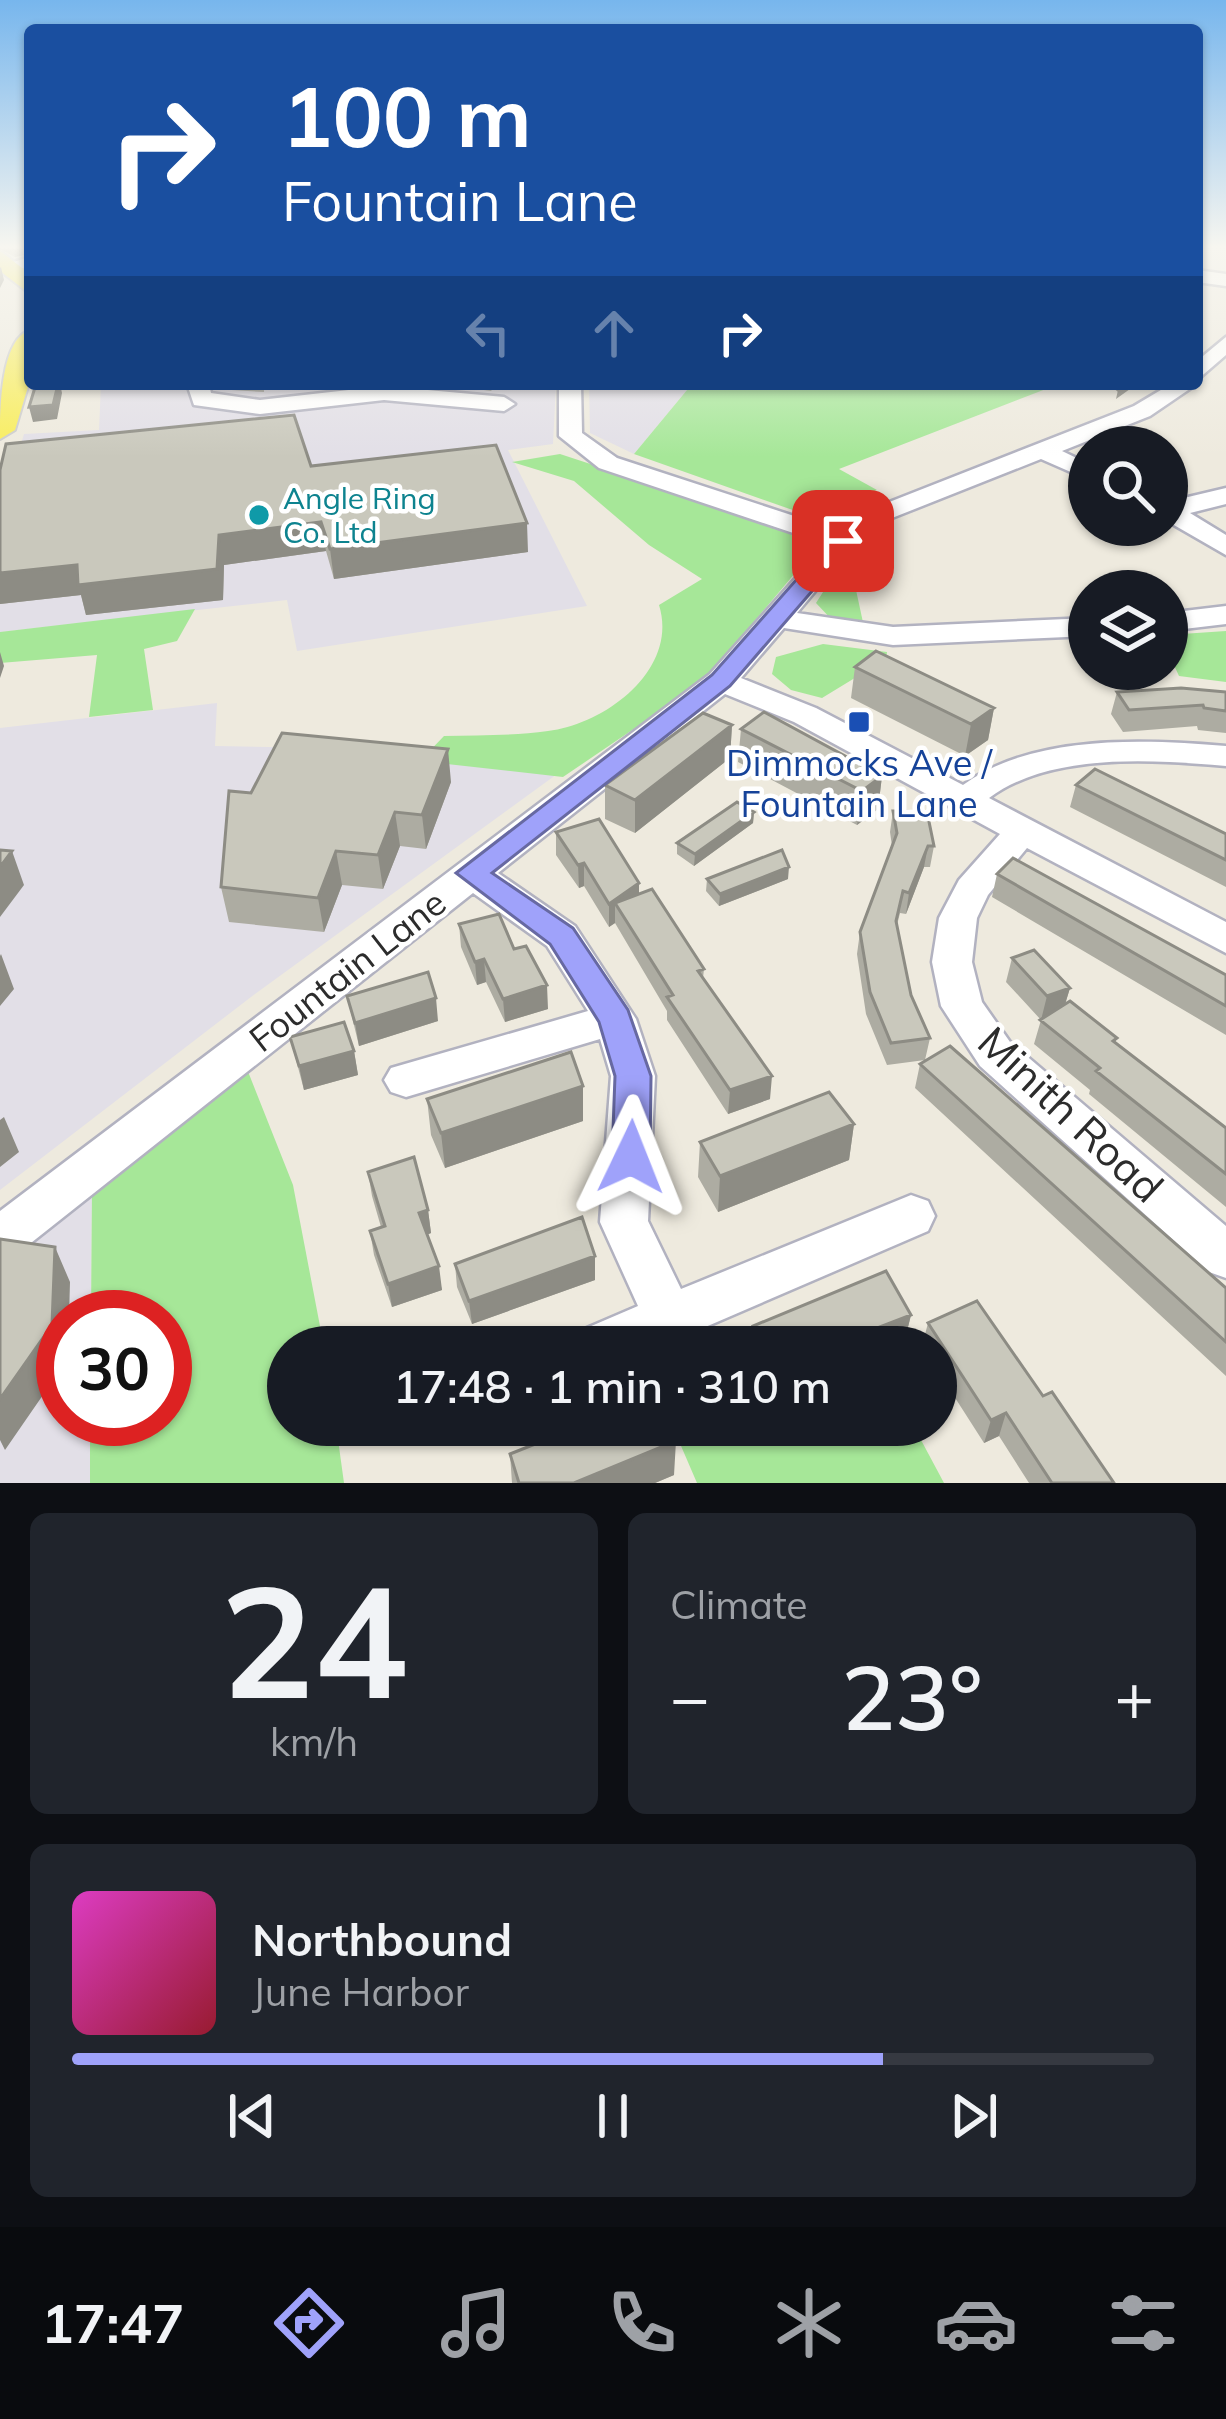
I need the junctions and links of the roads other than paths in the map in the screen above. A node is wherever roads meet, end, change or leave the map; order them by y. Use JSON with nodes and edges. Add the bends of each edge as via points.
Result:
{"nodes":[{"id":1,"x":1226,"y":343,"type":"edge"},
{"id":2,"x":24,"y":356,"type":"edge"},
{"id":3,"x":1203,"y":368,"type":"edge"},
{"id":4,"x":200,"y":390,"type":"edge"},
{"id":5,"x":372,"y":390,"type":"edge"},
{"id":6,"x":400,"y":390,"type":"edge"},
{"id":7,"x":569,"y":390,"type":"edge"},
{"id":8,"x":1176,"y":390,"type":"edge"},
{"id":9,"x":504,"y":404,"type":"dead end"},
{"id":10,"x":0,"y":430,"type":"edge"},
{"id":11,"x":1042,"y":451,"type":"junction"},
{"id":12,"x":1068,"y":463,"type":"edge"},
{"id":13,"x":1226,"y":496,"type":"edge"},
{"id":14,"x":1188,"y":505,"type":"edge"},
{"id":15,"x":1188,"y":523,"type":"edge"},
{"id":16,"x":843,"y":541,"type":"junction"},
{"id":17,"x":1226,"y":547,"type":"edge"},
{"id":18,"x":1226,"y":615,"type":"edge"},
{"id":19,"x":778,"y":617,"type":"junction"},
{"id":20,"x":1188,"y":620,"type":"edge"},
{"id":21,"x":1068,"y":628,"type":"edge"},
{"id":22,"x":721,"y":681,"type":"junction"},
{"id":23,"x":1226,"y":756,"type":"edge"},
{"id":24,"x":965,"y":800,"type":"junction"},
{"id":25,"x":1023,"y":830,"type":"junction"},
{"id":26,"x":471,"y":873,"type":"junction"},
{"id":27,"x":1226,"y":939,"type":"edge"},
{"id":28,"x":616,"y":1019,"type":"junction"},
{"id":29,"x":406,"y":1080,"type":"dead end"},
{"id":30,"x":911,"y":1216,"type":"dead end"},
{"id":31,"x":0,"y":1239,"type":"edge"},
{"id":32,"x":1226,"y":1256,"type":"edge"},
{"id":33,"x":669,"y":1317,"type":"junction"},
{"id":34,"x":648,"y":1326,"type":"edge"}],
"edges":[{"from":1,"to":3,"type":"street"},
{"from":2,"to":10,"type":"main road"},
{"from":4,"to":5,"type":"street","via":[[202,400],[260,407]]},
{"from":6,"to":9,"type":"street"},
{"from":7,"to":16,"type":"street","via":[[571,436],[608,463]]},
{"from":8,"to":11,"type":"street","name":"Fountain Lane"},
{"from":11,"to":12,"type":"street"},
{"from":11,"to":16,"type":"street","name":"Fountain Lane","via":[[883,512]]},
{"from":13,"to":14,"type":"street"},
{"from":15,"to":17,"type":"street"},
{"from":16,"to":19,"type":"street","name":"Fountain Lane"},
{"from":18,"to":20,"type":"street"},
{"from":19,"to":21,"type":"street","via":[[866,638]]},
{"from":19,"to":22,"type":"street","name":"Fountain Lane"},
{"from":22,"to":24,"type":"street","via":[[805,715]]},
{"from":22,"to":26,"type":"street","name":"Fountain Lane"},
{"from":23,"to":24,"type":"street","via":[[1182,751],[1026,767]]},
{"from":24,"to":25,"type":"street"},
{"from":25,"to":27,"type":"street"},
{"from":25,"to":32,"type":"street","name":"Minith Road","via":[[958,918],[952,962],[962,1006],[994,1054]]},
{"from":26,"to":28,"type":"street","via":[[561,936]]},
{"from":26,"to":31,"type":"street","name":"Fountain Lane"},
{"from":28,"to":29,"type":"street"},
{"from":28,"to":33,"type":"street","via":[[633,1076],[624,1222]]},
{"from":30,"to":33,"type":"street"},
{"from":33,"to":34,"type":"street"}]}
